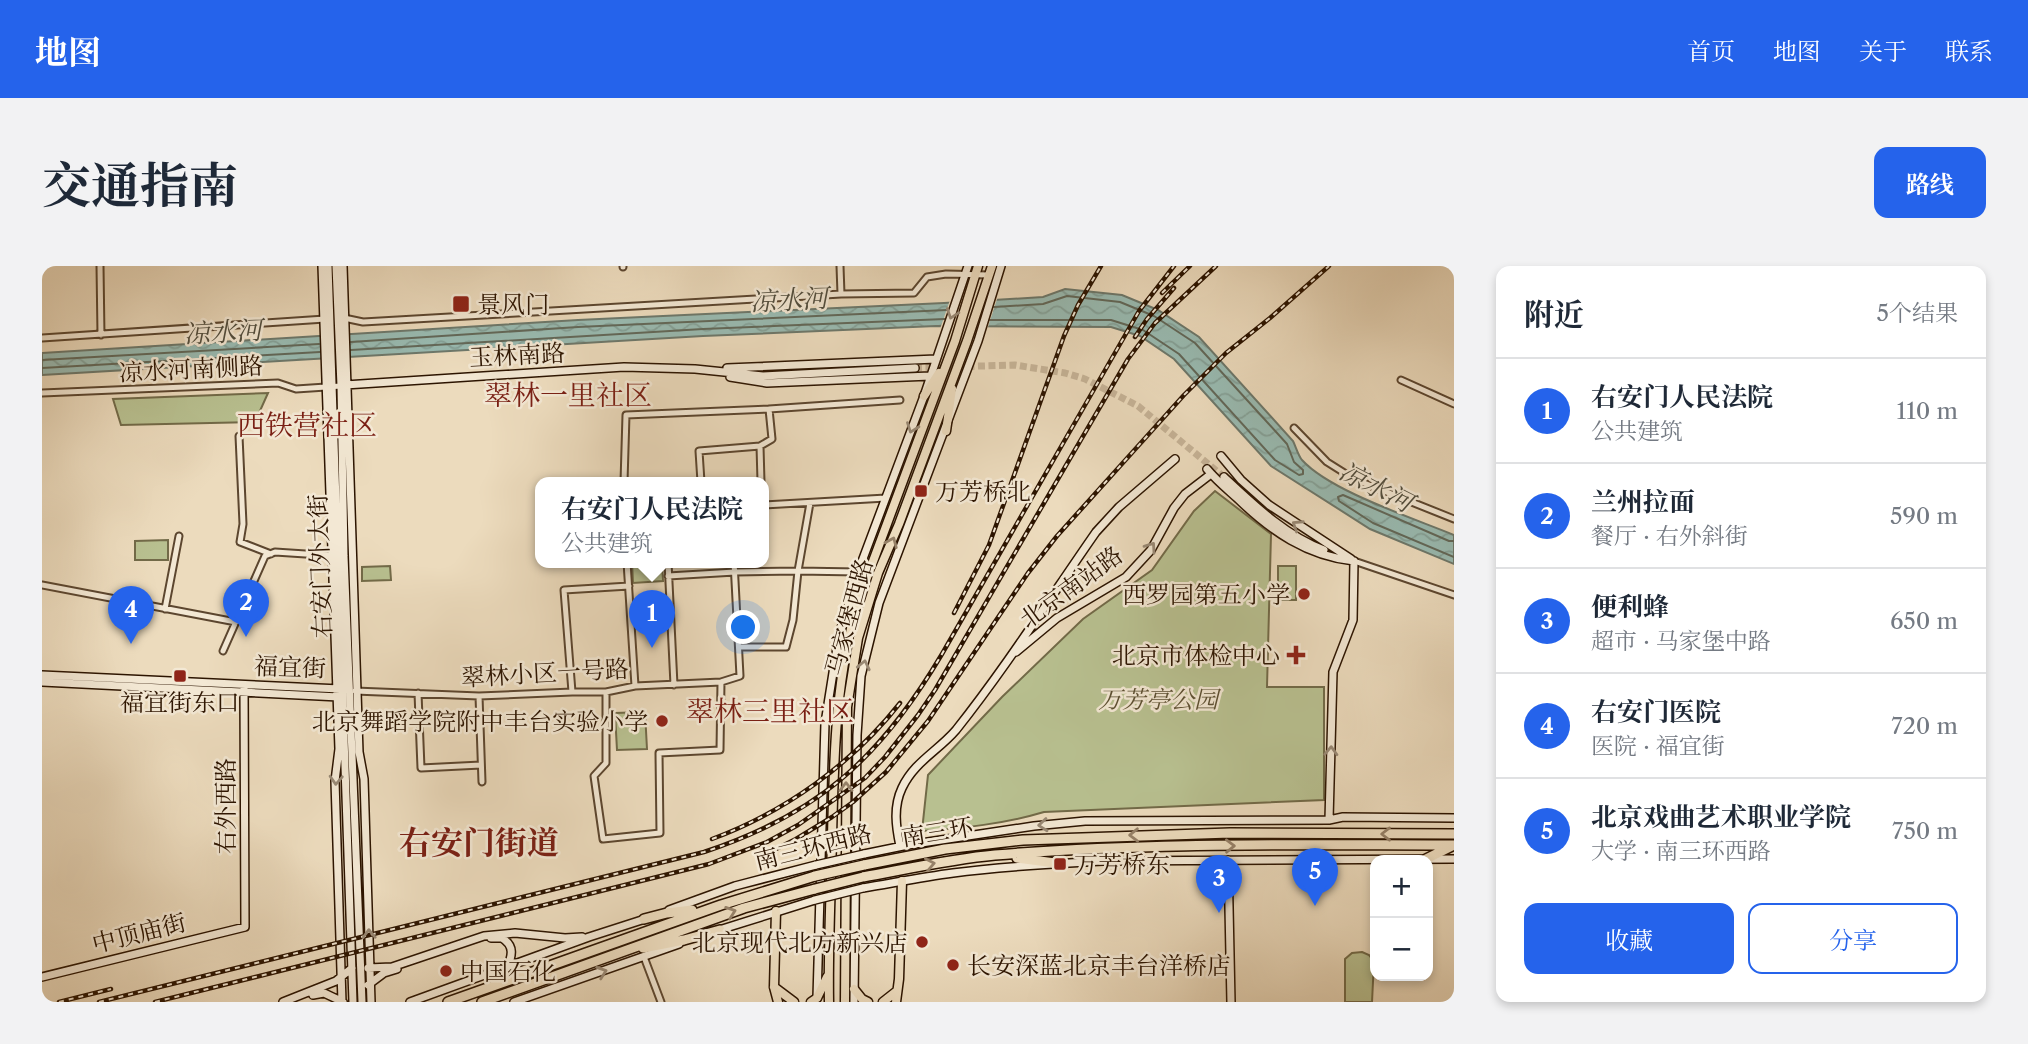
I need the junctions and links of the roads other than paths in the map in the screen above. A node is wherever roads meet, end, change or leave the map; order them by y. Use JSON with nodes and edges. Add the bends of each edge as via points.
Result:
{"nodes":[{"id":1,"x":100,"y":266,"type":"edge"},
{"id":2,"x":323,"y":266,"type":"edge"},
{"id":3,"x":328,"y":266,"type":"edge"},
{"id":4,"x":336,"y":266,"type":"edge"},
{"id":5,"x":343,"y":266,"type":"edge"},
{"id":6,"x":840,"y":266,"type":"edge"},
{"id":7,"x":1001,"y":266,"type":"edge"},
{"id":8,"x":967,"y":270,"type":"edge"},
{"id":9,"x":991,"y":270,"type":"edge"},
{"id":10,"x":977,"y":271,"type":"edge"},
{"id":11,"x":1000,"y":275,"type":"junction"},
{"id":12,"x":841,"y":295,"type":"junction"},
{"id":13,"x":334,"y":322,"type":"junction"},
{"id":14,"x":102,"y":335,"type":"junction"},
{"id":15,"x":42,"y":338,"type":"edge"},
{"id":16,"x":948,"y":358,"type":"junction"},
{"id":17,"x":936,"y":359,"type":"junction"},
{"id":18,"x":695,"y":369,"type":"junction"},
{"id":19,"x":915,"y":369,"type":"tunnel mouth"},
{"id":20,"x":956,"y":370,"type":"junction"},
{"id":21,"x":336,"y":373,"type":"junction"},
{"id":22,"x":930,"y":376,"type":"junction"},
{"id":23,"x":1401,"y":380,"type":"dead end"},
{"id":24,"x":337,"y":386,"type":"junction"},
{"id":25,"x":42,"y":393,"type":"edge"},
{"id":26,"x":924,"y":396,"type":"junction"},
{"id":27,"x":900,"y":400,"type":"dead end"},
{"id":28,"x":1454,"y":404,"type":"edge"},
{"id":29,"x":769,"y":409,"type":"junction"},
{"id":30,"x":1294,"y":428,"type":"dead end"},
{"id":31,"x":946,"y":431,"type":"junction"},
{"id":32,"x":239,"y":436,"type":"dead end"},
{"id":33,"x":760,"y":446,"type":"junction"},
{"id":34,"x":1220,"y":456,"type":"dead end"},
{"id":35,"x":1175,"y":459,"type":"dead end"},
{"id":36,"x":624,"y":477,"type":"edge"},
{"id":37,"x":701,"y":477,"type":"edge"},
{"id":38,"x":761,"y":477,"type":"edge"},
{"id":39,"x":1224,"y":477,"type":"tunnel mouth"},
{"id":40,"x":886,"y":498,"type":"junction"},
{"id":41,"x":810,"y":503,"type":"junction"},
{"id":42,"x":769,"y":505,"type":"edge"},
{"id":43,"x":1454,"y":519,"type":"edge"},
{"id":44,"x":179,"y":536,"type":"dead end"},
{"id":45,"x":271,"y":554,"type":"junction"},
{"id":46,"x":338,"y":556,"type":"junction"},
{"id":47,"x":353,"y":557,"type":"junction"},
{"id":48,"x":1354,"y":561,"type":"junction"},
{"id":49,"x":628,"y":568,"type":"edge"},
{"id":50,"x":668,"y":568,"type":"edge"},
{"id":51,"x":735,"y":568,"type":"edge"},
{"id":52,"x":798,"y":571,"type":"junction"},
{"id":53,"x":735,"y":572,"type":"junction"},
{"id":54,"x":858,"y":572,"type":"junction"},
{"id":55,"x":668,"y":576,"type":"junction"},
{"id":56,"x":42,"y":585,"type":"edge"},
{"id":57,"x":629,"y":586,"type":"junction"},
{"id":58,"x":339,"y":588,"type":"junction"},
{"id":59,"x":1454,"y":595,"type":"edge"},
{"id":60,"x":165,"y":609,"type":"junction"},
{"id":61,"x":334,"y":610,"type":"junction"},
{"id":62,"x":236,"y":622,"type":"junction"},
{"id":63,"x":739,"y":647,"type":"junction"},
{"id":64,"x":223,"y":651,"type":"dead end"},
{"id":65,"x":1003,"y":664,"type":"junction"},
{"id":66,"x":42,"y":675,"type":"edge"},
{"id":67,"x":42,"y":682,"type":"edge"},
{"id":68,"x":721,"y":682,"type":"junction"},
{"id":69,"x":674,"y":685,"type":"junction"},
{"id":70,"x":635,"y":686,"type":"junction"},
{"id":71,"x":244,"y":688,"type":"junction"},
{"id":72,"x":336,"y":688,"type":"junction"},
{"id":73,"x":572,"y":692,"type":"junction"},
{"id":74,"x":606,"y":692,"type":"junction"},
{"id":75,"x":418,"y":693,"type":"junction"},
{"id":76,"x":346,"y":694,"type":"junction"},
{"id":77,"x":479,"y":696,"type":"junction"},
{"id":78,"x":481,"y":765,"type":"junction"},
{"id":79,"x":482,"y":782,"type":"dead end"},
{"id":80,"x":1454,"y":818,"type":"edge"},
{"id":81,"x":1329,"y":820,"type":"junction"},
{"id":82,"x":1454,"y":835,"type":"edge"},
{"id":83,"x":1454,"y":845,"type":"edge"},
{"id":84,"x":900,"y":846,"type":"junction"},
{"id":85,"x":994,"y":855,"type":"junction"},
{"id":86,"x":1433,"y":856,"type":"edge"},
{"id":87,"x":1370,"y":859,"type":"edge"},
{"id":88,"x":1433,"y":859,"type":"edge"},
{"id":89,"x":1454,"y":859,"type":"edge"},
{"id":90,"x":1228,"y":860,"type":"junction"},
{"id":91,"x":1055,"y":863,"type":"junction"},
{"id":92,"x":902,"y":881,"type":"junction"},
{"id":93,"x":721,"y":905,"type":"junction"},
{"id":94,"x":776,"y":911,"type":"junction"},
{"id":95,"x":644,"y":919,"type":"junction"},
{"id":96,"x":244,"y":927,"type":"joint"},
{"id":97,"x":720,"y":930,"type":"junction"},
{"id":98,"x":589,"y":937,"type":"junction"},
{"id":99,"x":604,"y":957,"type":"junction"},
{"id":100,"x":644,"y":957,"type":"junction"},
{"id":101,"x":361,"y":967,"type":"junction"},
{"id":102,"x":352,"y":968,"type":"junction"},
{"id":103,"x":370,"y":968,"type":"junction"},
{"id":104,"x":507,"y":968,"type":"junction"},
{"id":105,"x":829,"y":974,"type":"junction"},
{"id":106,"x":341,"y":976,"type":"junction"},
{"id":107,"x":42,"y":977,"type":"edge"},
{"id":108,"x":544,"y":979,"type":"junction"},
{"id":109,"x":370,"y":982,"type":"junction"},
{"id":110,"x":774,"y":987,"type":"junction"},
{"id":111,"x":854,"y":989,"type":"junction"},
{"id":112,"x":897,"y":991,"type":"junction"},
{"id":113,"x":362,"y":998,"type":"edge"},
{"id":114,"x":815,"y":1001,"type":"edge"},
{"id":115,"x":283,"y":1002,"type":"edge"},
{"id":116,"x":296,"y":1002,"type":"edge"},
{"id":117,"x":342,"y":1002,"type":"edge"},
{"id":118,"x":354,"y":1002,"type":"edge"},
{"id":119,"x":371,"y":1002,"type":"edge"},
{"id":120,"x":410,"y":1002,"type":"edge"},
{"id":121,"x":448,"y":1002,"type":"edge"},
{"id":122,"x":482,"y":1002,"type":"edge"},
{"id":123,"x":502,"y":1002,"type":"edge"},
{"id":124,"x":514,"y":1002,"type":"edge"},
{"id":125,"x":661,"y":1002,"type":"edge"},
{"id":126,"x":778,"y":1002,"type":"edge"},
{"id":127,"x":794,"y":1002,"type":"edge"},
{"id":128,"x":829,"y":1002,"type":"edge"},
{"id":129,"x":845,"y":1002,"type":"edge"},
{"id":130,"x":854,"y":1002,"type":"edge"},
{"id":131,"x":868,"y":1002,"type":"edge"},
{"id":132,"x":883,"y":1002,"type":"edge"},
{"id":133,"x":896,"y":1002,"type":"edge"},
{"id":134,"x":1231,"y":1002,"type":"edge"}],
"edges":[{"from":1,"to":14,"type":"street"},
{"from":2,"to":13,"type":"street"},
{"from":3,"to":13,"type":"street"},
{"from":4,"to":13,"type":"street"},
{"from":5,"to":13,"type":"street"},
{"from":6,"to":12,"type":"street"},
{"from":7,"to":11,"type":"street","name":"马家堡西路"},
{"from":8,"to":10,"type":"street"},
{"from":8,"to":12,"type":"street","via":[[927,278],[914,293]]},
{"from":8,"to":17,"type":"street","name":"马家堡西路","one_way":true},
{"from":9,"to":10,"type":"street"},
{"from":9,"to":11,"type":"street"},
{"from":9,"to":20,"type":"main road","name":"马家堡西路"},
{"from":10,"to":16,"type":"main road","name":"马家堡西路"},
{"from":11,"to":31,"type":"street","name":"马家堡西路"},
{"from":12,"to":13,"type":"street"},
{"from":13,"to":14,"type":"street"},
{"from":13,"to":21,"type":"street"},
{"from":13,"to":21,"type":"street"},
{"from":14,"to":15,"type":"street"},
{"from":16,"to":26,"type":"main road"},
{"from":16,"to":105,"type":"main road","name":"马家堡西路","via":[[850,626],[834,743]]},
{"from":17,"to":18,"type":"street","name":"玉林南路"},
{"from":17,"to":22,"type":"street","name":"马家堡西路"},
{"from":18,"to":19,"type":"street","name":"玉林南路","via":[[762,376]]},
{"from":18,"to":22,"type":"street","name":"玉林南路","via":[[767,383]]},
{"from":18,"to":24,"type":"street","name":"玉林南路","via":[[624,367]]},
{"from":20,"to":31,"type":"main road"},
{"from":129,"to":20,"type":"main road","name":"马家堡西路","one_way":true,"via":[[846,707],[850,676],[878,573]]},
{"from":21,"to":24,"type":"street","name":"右安门外大街"},
{"from":21,"to":24,"type":"street"},
{"from":22,"to":26,"type":"street","name":"马家堡西路"},
{"from":23,"to":28,"type":"street"},
{"from":24,"to":25,"type":"street","name":"凉水河南侧路","via":[[296,389],[278,383]]},
{"from":24,"to":46,"type":"street","name":"右安门外大街"},
{"from":24,"to":46,"type":"street"},
{"from":24,"to":47,"type":"street"},
{"from":26,"to":40,"type":"street","name":"马家堡西路","one_way":true},
{"from":27,"to":29,"type":"street"},
{"from":29,"to":33,"type":"street","via":[[772,439]]},
{"from":29,"to":36,"type":"street","via":[[625,415]]},
{"from":30,"to":43,"type":"street","via":[[1327,462],[1354,479]]},
{"from":111,"to":31,"type":"street","name":"马家堡西路","one_way":true,"via":[[861,676],[879,603]]},
{"from":32,"to":45,"type":"street","via":[[240,542]]},
{"from":33,"to":37,"type":"street","via":[[699,451]]},
{"from":33,"to":38,"type":"street"},
{"from":48,"to":34,"type":"street","one_way":true,"via":[[1269,505]]},
{"from":35,"to":65,"type":"street","name":"北京南站路","via":[[1096,532]]},
{"from":39,"to":48,"type":"street","via":[[1295,535]]},
{"from":40,"to":41,"type":"street"},
{"from":40,"to":54,"type":"street","name":"马家堡西路"},
{"from":41,"to":42,"type":"street"},
{"from":41,"to":52,"type":"street"},
{"from":44,"to":60,"type":"street"},
{"from":45,"to":46,"type":"street"},
{"from":45,"to":62,"type":"street","via":[[265,556]]},
{"from":46,"to":47,"type":"street"},
{"from":46,"to":58,"type":"street","name":"右安门外大街"},
{"from":46,"to":61,"type":"street"},
{"from":46,"to":76,"type":"street","name":"右安门外大街"},
{"from":47,"to":76,"type":"street"},
{"from":48,"to":59,"type":"street"},
{"from":65,"to":48,"type":"street","name":"北京南站路","one_way":true,"via":[[1057,618],[1126,577],[1151,550],[1185,494],[1209,471],[1280,534],[1301,547]]},
{"from":81,"to":48,"type":"street","one_way":true,"via":[[1334,672],[1353,620]]},
{"from":49,"to":57,"type":"street"},
{"from":50,"to":55,"type":"street"},
{"from":51,"to":53,"type":"street"},
{"from":52,"to":53,"type":"street"},
{"from":52,"to":54,"type":"street"},
{"from":52,"to":63,"type":"street","via":[[786,647]]},
{"from":53,"to":55,"type":"street"},
{"from":53,"to":63,"type":"street"},
{"from":54,"to":114,"type":"street","name":"马家堡西路","via":[[839,635],[826,705]]},
{"from":55,"to":69,"type":"street"},
{"from":56,"to":60,"type":"street"},
{"from":57,"to":70,"type":"street"},
{"from":57,"to":73,"type":"street","via":[[564,590]]},
{"from":58,"to":61,"type":"street"},
{"from":58,"to":76,"type":"street","name":"右安门外大街"},
{"from":60,"to":62,"type":"street"},
{"from":61,"to":72,"type":"street"},
{"from":62,"to":64,"type":"street"},
{"from":63,"to":68,"type":"street","name":"翠林小区一号路","via":[[740,676]]},
{"from":65,"to":84,"type":"street","name":"北京南站路","via":[[955,730],[908,775],[896,811]]},
{"from":66,"to":71,"type":"street","name":"福宜街"},
{"from":67,"to":71,"type":"street","name":"福宜街"},
{"from":68,"to":69,"type":"street","name":"翠林小区一号路"},
{"from":68,"to":74,"type":"street","via":[[720,750],[659,753],[660,833],[603,839],[594,776],[606,763]]},
{"from":69,"to":70,"type":"street","name":"翠林小区一号路"},
{"from":70,"to":74,"type":"street","name":"翠林小区一号路"},
{"from":71,"to":72,"type":"street","name":"福宜街"},
{"from":71,"to":76,"type":"street","name":"福宜街"},
{"from":71,"to":96,"type":"street","name":"右外西路"},
{"from":72,"to":76,"type":"street"},
{"from":73,"to":74,"type":"street","name":"翠林小区一号路"},
{"from":73,"to":77,"type":"street","name":"翠林小区一号路"},
{"from":75,"to":76,"type":"street","name":"翠林小区一号路"},
{"from":75,"to":77,"type":"street","name":"翠林小区一号路"},
{"from":75,"to":78,"type":"street","via":[[421,768]]},
{"from":76,"to":101,"type":"street","name":"右安门外大街"},
{"from":76,"to":102,"type":"street","name":"右安门外大街"},
{"from":103,"to":76,"type":"street","one_way":true,"via":[[364,779]]},
{"from":76,"to":106,"type":"street","one_way":true,"via":[[335,781]]},
{"from":77,"to":78,"type":"street"},
{"from":78,"to":79,"type":"street"},
{"from":80,"to":81,"type":"street","name":"南三环西路"},
{"from":81,"to":84,"type":"street","name":"南三环西路","one_way":true,"via":[[1086,821]]},
{"from":82,"to":93,"type":"highway","name":"南三环","one_way":true,"bridge":true,"via":[[1230,833],[1023,839],[864,865]]},
{"from":85,"to":83,"type":"highway","name":"南三环","one_way":true,"via":[[1129,848]]},
{"from":83,"to":86,"type":"highway"},
{"from":84,"to":95,"type":"street","name":"南三环西路","bridge":true,"via":[[735,886]]},
{"from":85,"to":91,"type":"highway"},
{"from":99,"to":85,"type":"highway","name":"南三环","one_way":true,"bridge":true,"via":[[744,908],[815,889]]},
{"from":87,"to":90,"type":"street"},
{"from":88,"to":89,"type":"street"},
{"from":90,"to":91,"type":"street"},
{"from":90,"to":134,"type":"street"},
{"from":91,"to":92,"type":"street"},
{"from":92,"to":94,"type":"street","bridge":true},
{"from":92,"to":112,"type":"main road"},
{"from":93,"to":95,"type":"highway"},
{"from":93,"to":121,"type":"highway","name":"南三环"},
{"from":94,"to":97,"type":"street"},
{"from":94,"to":110,"type":"main road"},
{"from":95,"to":98,"type":"street","name":"南三环西路"},
{"from":96,"to":107,"type":"street","name":"中顶庙街"},
{"from":97,"to":99,"type":"highway"},
{"from":97,"to":100,"type":"street"},
{"from":98,"to":103,"type":"street","via":[[499,933],[392,967]]},
{"from":98,"to":104,"type":"street","name":"南三环西路"},
{"from":99,"to":108,"type":"highway","name":"南三环"},
{"from":124,"to":100,"type":"street","one_way":true},
{"from":100,"to":125,"type":"street"},
{"from":101,"to":103,"type":"street"},
{"from":101,"to":113,"type":"street","name":"右安门外大街"},
{"from":102,"to":106,"type":"street"},
{"from":102,"to":118,"type":"street","name":"右安门外大街"},
{"from":103,"to":109,"type":"street"},
{"from":104,"to":109,"type":"street","via":[[512,949],[507,941],[483,939]]},
{"from":104,"to":120,"type":"street","name":"南三环西路"},
{"from":105,"to":114,"type":"main road"},
{"from":105,"to":128,"type":"main road","name":"马家堡西路"},
{"from":106,"to":115,"type":"street"},
{"from":106,"to":117,"type":"street"},
{"from":108,"to":122,"type":"highway","name":"南三环"},
{"from":108,"to":123,"type":"highway"},
{"from":109,"to":113,"type":"street"},
{"from":109,"to":119,"type":"street"},
{"from":110,"to":126,"type":"main road"},
{"from":110,"to":127,"type":"main road"},
{"from":111,"to":130,"type":"street","name":"马家堡西路"},
{"from":111,"to":131,"type":"main road"},
{"from":112,"to":132,"type":"main road"},
{"from":112,"to":133,"type":"main road"},
{"from":116,"to":117,"type":"street","via":[[324,993]]}]}
